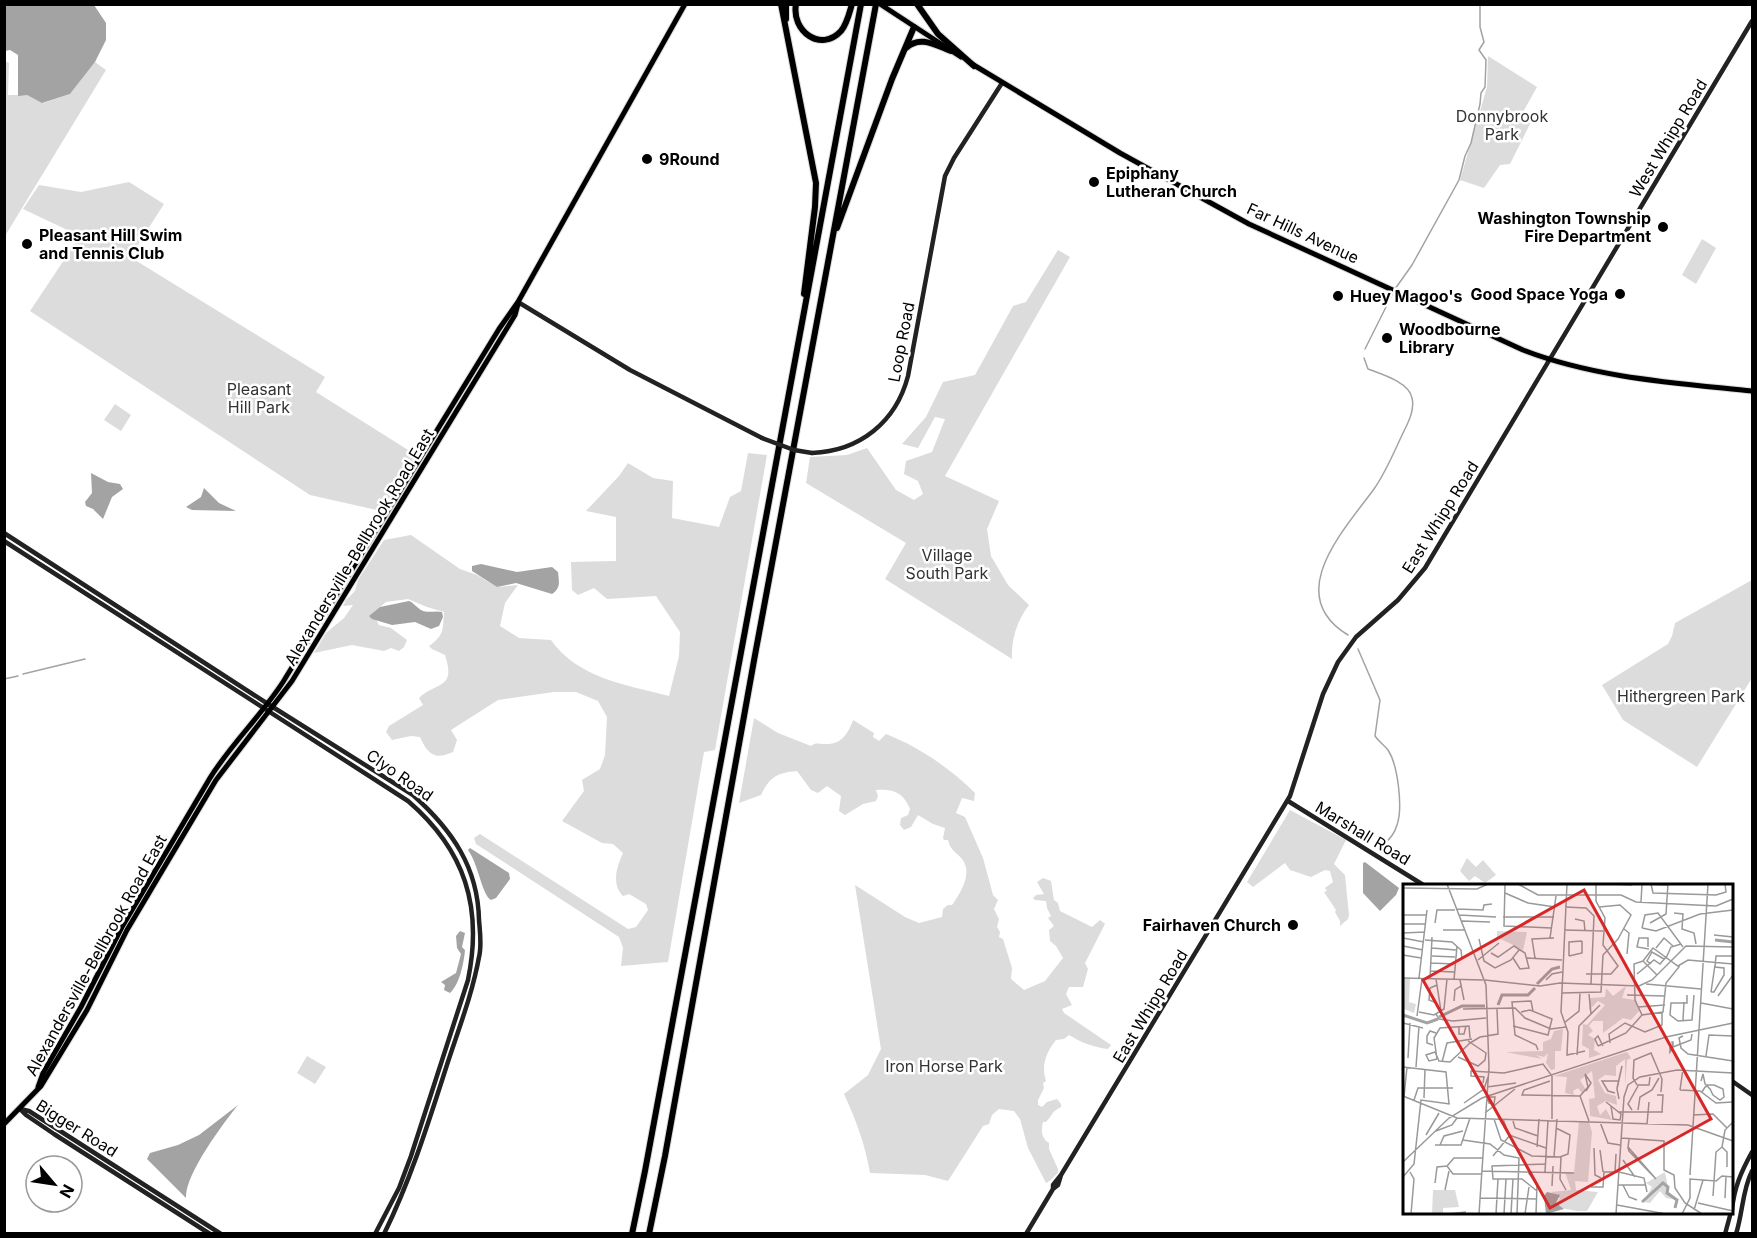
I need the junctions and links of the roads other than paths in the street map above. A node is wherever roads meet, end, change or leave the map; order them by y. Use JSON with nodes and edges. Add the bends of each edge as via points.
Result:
{"nodes":[{"id":1,"x":685,"y":4,"type":"edge"},
{"id":2,"x":781,"y":4,"type":"edge"},
{"id":3,"x":786,"y":4,"type":"edge"},
{"id":4,"x":796,"y":4,"type":"edge"},
{"id":5,"x":852,"y":4,"type":"edge"},
{"id":6,"x":861,"y":4,"type":"edge"},
{"id":7,"x":878,"y":4,"type":"edge"},
{"id":8,"x":916,"y":4,"type":"edge"},
{"id":9,"x":1752,"y":21,"type":"edge"},
{"id":10,"x":914,"y":27,"type":"junction"},
{"id":11,"x":787,"y":32,"type":"junction"},
{"id":12,"x":903,"y":51,"type":"junction"},
{"id":13,"x":951,"y":51,"type":"junction"},
{"id":14,"x":974,"y":66,"type":"junction"},
{"id":15,"x":1002,"y":83,"type":"junction"},
{"id":16,"x":832,"y":240,"type":"junction"},
{"id":17,"x":518,"y":302,"type":"junction"},
{"id":18,"x":1550,"y":361,"type":"junction"},
{"id":19,"x":794,"y":369,"type":"junction"},
{"id":20,"x":1752,"y":391,"type":"edge"},
{"id":21,"x":458,"y":403,"type":"junction"},
{"id":22,"x":420,"y":458,"type":"junction"},
{"id":23,"x":426,"y":462,"type":"junction"},
{"id":24,"x":4,"y":533,"type":"edge"},
{"id":25,"x":4,"y":542,"type":"edge"},
{"id":26,"x":312,"y":635,"type":"junction"},
{"id":27,"x":318,"y":639,"type":"junction"},
{"id":28,"x":269,"y":708,"type":"junction"},
{"id":29,"x":1288,"y":801,"type":"junction"},
{"id":30,"x":1423,"y":884,"type":"edge"},
{"id":31,"x":1733,"y":1082,"type":"edge"},
{"id":32,"x":1752,"y":1095,"type":"edge"},
{"id":33,"x":20,"y":1109,"type":"junction"},
{"id":34,"x":4,"y":1124,"type":"edge"},
{"id":35,"x":1752,"y":1152,"type":"edge"},
{"id":36,"x":1752,"y":1171,"type":"edge"},
{"id":37,"x":1741,"y":1172,"type":"junction"},
{"id":38,"x":1750,"y":1176,"type":"junction"},
{"id":39,"x":1733,"y":1198,"type":"edge"},
{"id":40,"x":1730,"y":1214,"type":"edge"},
{"id":41,"x":210,"y":1233,"type":"edge"},
{"id":42,"x":221,"y":1233,"type":"edge"},
{"id":43,"x":375,"y":1233,"type":"edge"},
{"id":44,"x":384,"y":1233,"type":"edge"},
{"id":45,"x":632,"y":1233,"type":"edge"},
{"id":46,"x":649,"y":1233,"type":"edge"},
{"id":47,"x":1026,"y":1233,"type":"edge"},
{"id":48,"x":1725,"y":1233,"type":"edge"},
{"id":49,"x":1736,"y":1233,"type":"edge"}],
"edges":[{"from":1,"to":17,"type":"main road","name":"Alexandersville-Bellbrook Road East"},
{"from":2,"to":11,"type":"highway"},
{"from":3,"to":11,"type":"highway"},
{"from":4,"to":5,"type":"highway","via":[[798,27],[807,36],[831,39],[848,19]]},
{"from":6,"to":19,"type":"highway"},
{"from":7,"to":10,"type":"main road","name":"Far Hills Avenue"},
{"from":7,"to":16,"type":"highway"},
{"from":8,"to":14,"type":"highway","via":[[938,34]]},
{"from":9,"to":18,"type":"street","name":"West Whipp Road"},
{"from":10,"to":12,"type":"highway"},
{"from":10,"to":13,"type":"main road","name":"Far Hills Avenue"},
{"from":11,"to":19,"type":"highway","via":[[816,195]]},
{"from":12,"to":13,"type":"highway","via":[[918,41]]},
{"from":12,"to":16,"type":"highway"},
{"from":13,"to":14,"type":"main road","name":"Far Hills Avenue"},
{"from":14,"to":15,"type":"main road","name":"Far Hills Avenue"},
{"from":15,"to":17,"type":"street","name":"Loop Road","bridge":true,"via":[[945,176],[908,376],[899,402],[883,423],[862,439],[838,449],[812,453],[762,438],[630,370]]},
{"from":15,"to":18,"type":"main road","name":"Far Hills Avenue","via":[[1249,224]]},
{"from":16,"to":46,"type":"highway"},
{"from":17,"to":21,"type":"main road","name":"Alexandersville-Bellbrook Road East"},
{"from":18,"to":20,"type":"main road","name":"Far Hills Avenue"},
{"from":18,"to":29,"type":"street","name":"East Whipp Road","via":[[1421,574],[1356,637],[1338,662],[1323,694]]},
{"from":19,"to":45,"type":"highway"},
{"from":21,"to":22,"type":"main road","name":"Alexandersville-Bellbrook Road East"},
{"from":21,"to":23,"type":"main road","name":"Alexandersville-Bellbrook Road East"},
{"from":22,"to":23,"type":"main road"},
{"from":22,"to":26,"type":"main road","name":"Alexandersville-Bellbrook Road East"},
{"from":23,"to":27,"type":"main road","name":"Alexandersville-Bellbrook Road East"},
{"from":24,"to":28,"type":"street","name":"Clyo Road"},
{"from":25,"to":28,"type":"street","name":"Clyo Road"},
{"from":26,"to":27,"type":"main road"},
{"from":26,"to":28,"type":"main road","name":"Alexandersville-Bellbrook Road East"},
{"from":27,"to":28,"type":"main road","name":"Alexandersville-Bellbrook Road East"},
{"from":28,"to":33,"type":"main road","name":"Alexandersville-Bellbrook Road East","via":[[215,769],[38,1087]]},
{"from":28,"to":43,"type":"street","name":"Clyo Road","via":[[408,801],[434,825],[448,845],[467,887],[473,938],[468,980],[411,1156]]},
{"from":28,"to":44,"type":"street","name":"Clyo Road","via":[[380,773],[425,806],[458,844],[476,888],[481,942],[471,991],[418,1158]]},
{"from":29,"to":30,"type":"street","name":"Marshall Road"},
{"from":29,"to":47,"type":"street","name":"East Whipp Road"},
{"from":31,"to":32,"type":"street"},
{"from":33,"to":34,"type":"main road","name":"Alexandersville-Bellbrook Road East"},
{"from":33,"to":41,"type":"street","name":"Bigger Road"},
{"from":33,"to":42,"type":"street","name":"Bigger Road","via":[[29,1111]]},
{"from":35,"to":37,"type":"street"},
{"from":36,"to":38,"type":"street"},
{"from":37,"to":38,"type":"street"},
{"from":37,"to":39,"type":"street"},
{"from":38,"to":49,"type":"street"},
{"from":40,"to":48,"type":"street"}]}
